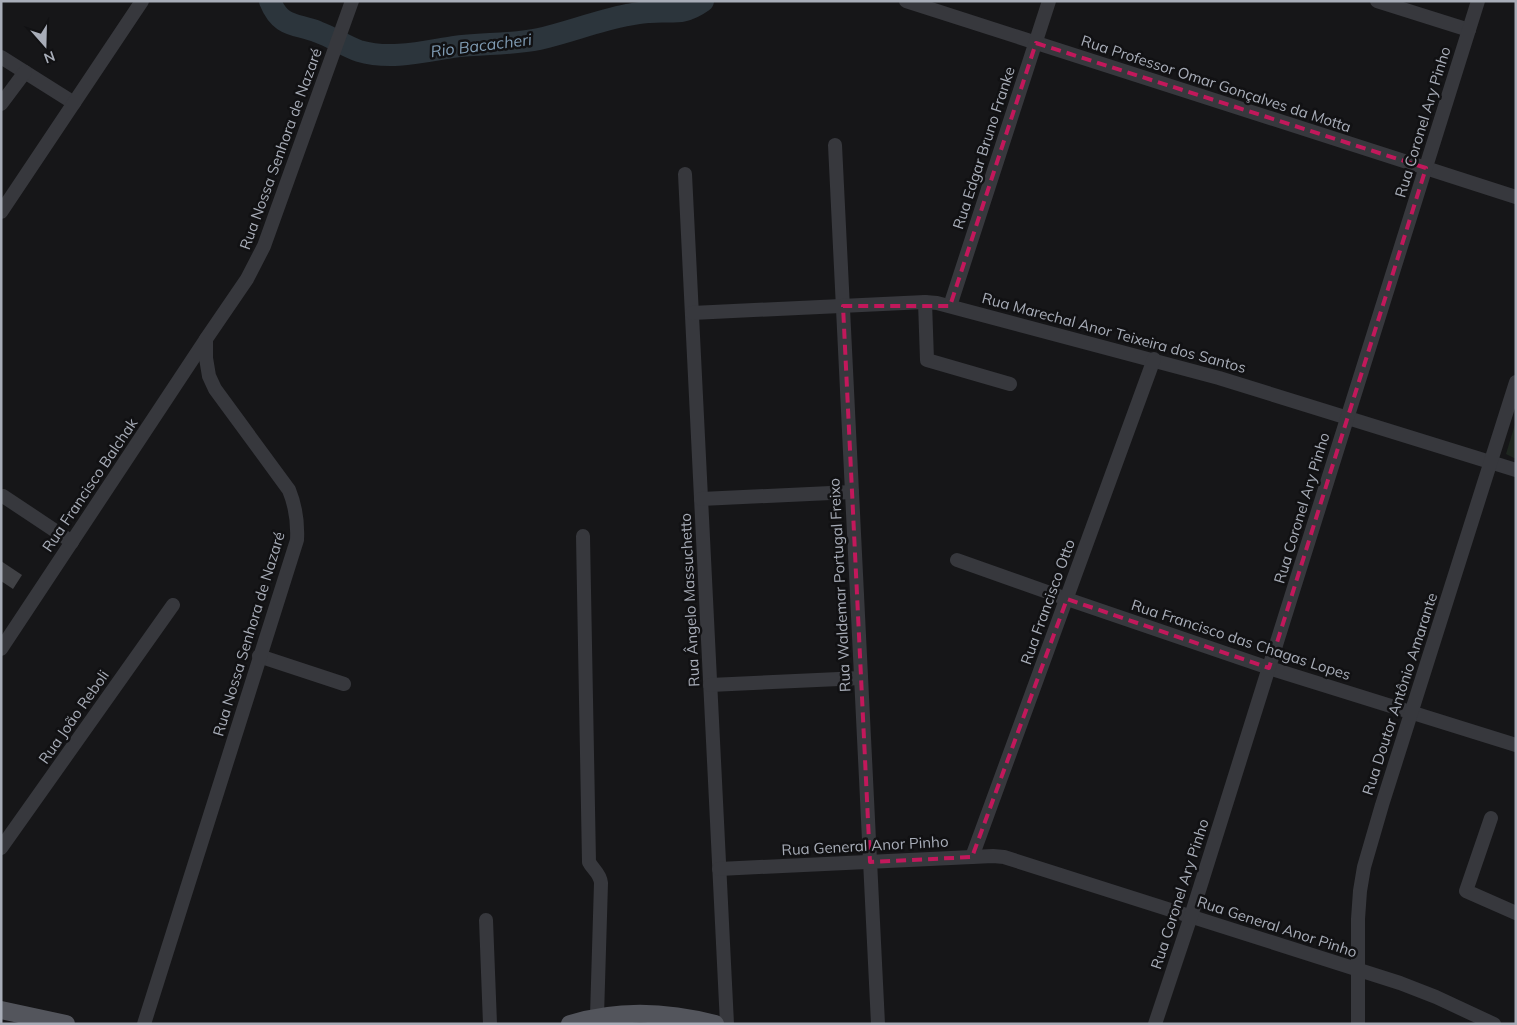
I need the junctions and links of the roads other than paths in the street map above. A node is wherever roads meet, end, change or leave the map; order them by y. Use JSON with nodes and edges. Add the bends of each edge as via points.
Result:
{"nodes":[{"id":1,"x":142,"y":1,"type":"edge"},
{"id":2,"x":352,"y":1,"type":"edge"},
{"id":3,"x":906,"y":1,"type":"edge"},
{"id":4,"x":1049,"y":1,"type":"edge"},
{"id":5,"x":1377,"y":1,"type":"edge"},
{"id":6,"x":1478,"y":1,"type":"edge"},
{"id":7,"x":1469,"y":30,"type":"junction"},
{"id":8,"x":1036,"y":43,"type":"junction"},
{"id":9,"x":1,"y":57,"type":"edge"},
{"id":10,"x":25,"y":72,"type":"junction"},
{"id":11,"x":74,"y":103,"type":"junction"},
{"id":12,"x":1,"y":104,"type":"edge"},
{"id":13,"x":835,"y":145,"type":"dead end"},
{"id":14,"x":1426,"y":168,"type":"junction"},
{"id":15,"x":686,"y":174,"type":"dead end"},
{"id":16,"x":1516,"y":197,"type":"edge"},
{"id":17,"x":4,"y":202,"type":"edge"},
{"id":18,"x":925,"y":302,"type":"junction"},
{"id":19,"x":843,"y":306,"type":"junction"},
{"id":20,"x":950,"y":306,"type":"junction"},
{"id":21,"x":692,"y":313,"type":"junction"},
{"id":22,"x":206,"y":340,"type":"junction"},
{"id":23,"x":1154,"y":359,"type":"junction"},
{"id":24,"x":1516,"y":382,"type":"edge"},
{"id":25,"x":1010,"y":384,"type":"dead end"},
{"id":26,"x":1348,"y":417,"type":"junction"},
{"id":27,"x":1490,"y":462,"type":"junction"},
{"id":28,"x":1516,"y":470,"type":"edge"},
{"id":29,"x":852,"y":492,"type":"junction"},
{"id":30,"x":3,"y":496,"type":"dead end"},
{"id":31,"x":701,"y":499,"type":"junction"},
{"id":32,"x":583,"y":536,"type":"dead end"},
{"id":33,"x":72,"y":542,"type":"junction"},
{"id":34,"x":957,"y":560,"type":"dead end"},
{"id":35,"x":1067,"y":599,"type":"junction"},
{"id":36,"x":173,"y":605,"type":"dead end"},
{"id":37,"x":1,"y":649,"type":"edge"},
{"id":38,"x":259,"y":656,"type":"junction"},
{"id":39,"x":1269,"y":668,"type":"junction"},
{"id":40,"x":861,"y":678,"type":"junction"},
{"id":41,"x":344,"y":684,"type":"dead end"},
{"id":42,"x":710,"y":685,"type":"junction"},
{"id":43,"x":1411,"y":712,"type":"junction"},
{"id":44,"x":1516,"y":746,"type":"edge"},
{"id":45,"x":1491,"y":818,"type":"dead end"},
{"id":46,"x":1,"y":848,"type":"edge"},
{"id":47,"x":972,"y":857,"type":"junction"},
{"id":48,"x":870,"y":862,"type":"junction"},
{"id":49,"x":719,"y":869,"type":"junction"},
{"id":50,"x":1516,"y":913,"type":"edge"},
{"id":51,"x":1191,"y":916,"type":"junction"},
{"id":52,"x":486,"y":920,"type":"dead end"},
{"id":53,"x":1358,"y":970,"type":"junction"},
{"id":54,"x":1,"y":1010,"type":"edge"},
{"id":55,"x":597,"y":1016,"type":"junction"},
{"id":56,"x":48,"y":1022,"type":"edge"},
{"id":57,"x":144,"y":1024,"type":"edge"},
{"id":58,"x":490,"y":1024,"type":"edge"},
{"id":59,"x":570,"y":1024,"type":"edge"},
{"id":60,"x":715,"y":1024,"type":"edge"},
{"id":61,"x":727,"y":1024,"type":"edge"},
{"id":62,"x":878,"y":1024,"type":"edge"},
{"id":63,"x":1155,"y":1024,"type":"edge"},
{"id":64,"x":1358,"y":1024,"type":"edge"},
{"id":65,"x":1494,"y":1024,"type":"edge"}],
"edges":[{"from":1,"to":11,"type":"street"},
{"from":2,"to":22,"type":"street","name":"Rua Nossa Senhora de Nazaré","via":[[264,246],[248,279]]},
{"from":3,"to":8,"type":"street","name":"Rua Professor Omar Gonçalves da Motta"},
{"from":4,"to":8,"type":"street","name":"Rua Edgar Bruno Franke"},
{"from":5,"to":7,"type":"street"},
{"from":6,"to":7,"type":"street","name":"Rua Coronel Ary Pinho"},
{"from":7,"to":14,"type":"street","name":"Rua Coronel Ary Pinho"},
{"from":8,"to":14,"type":"street","name":"Rua Professor Omar Gonçalves da Motta"},
{"from":8,"to":20,"type":"street","name":"Rua Edgar Bruno Franke"},
{"from":9,"to":10,"type":"street"},
{"from":10,"to":11,"type":"street"},
{"from":10,"to":12,"type":"street"},
{"from":11,"to":17,"type":"street"},
{"from":13,"to":19,"type":"street","name":"Rua Waldemar Portugal Freixo"},
{"from":14,"to":16,"type":"street","name":"Rua Professor Omar Gonçalves da Motta"},
{"from":14,"to":26,"type":"street","name":"Rua Coronel Ary Pinho"},
{"from":15,"to":21,"type":"street","name":"Rua Ângelo Massuchetto"},
{"from":18,"to":19,"type":"street","name":"Rua Marechal Anor Teixeira dos Santos"},
{"from":18,"to":20,"type":"street","name":"Rua Marechal Anor Teixeira dos Santos"},
{"from":18,"to":25,"type":"street","via":[[927,360]]},
{"from":19,"to":21,"type":"street","name":"Rua Marechal Anor Teixeira dos Santos"},
{"from":19,"to":29,"type":"street","name":"Rua Waldemar Portugal Freixo"},
{"from":20,"to":23,"type":"street","name":"Rua Marechal Anor Teixeira dos Santos"},
{"from":21,"to":31,"type":"street","name":"Rua Ângelo Massuchetto"},
{"from":22,"to":33,"type":"street","name":"Rua Francisco Balchak"},
{"from":22,"to":38,"type":"street","name":"Rua Nossa Senhora de Nazaré","via":[[209,376],[215,389],[290,490],[295,504],[297,540]]},
{"from":23,"to":26,"type":"street","name":"Rua Marechal Anor Teixeira dos Santos"},
{"from":23,"to":35,"type":"street","name":"Rua Francisco Otto"},
{"from":24,"to":27,"type":"street","name":"Rua Doutor Antônio Amarante"},
{"from":26,"to":27,"type":"street","name":"Rua Marechal Anor Teixeira dos Santos"},
{"from":26,"to":39,"type":"street","name":"Rua Coronel Ary Pinho"},
{"from":27,"to":28,"type":"street","name":"Rua Marechal Anor Teixeira dos Santos"},
{"from":27,"to":43,"type":"street","name":"Rua Doutor Antônio Amarante"},
{"from":29,"to":31,"type":"street"},
{"from":29,"to":40,"type":"street","name":"Rua Waldemar Portugal Freixo"},
{"from":30,"to":33,"type":"street"},
{"from":31,"to":42,"type":"street","name":"Rua Ângelo Massuchetto"},
{"from":32,"to":55,"type":"street","via":[[589,862],[600,876],[601,883]]},
{"from":33,"to":37,"type":"street","name":"Rua Francisco Balchak"},
{"from":34,"to":35,"type":"street","name":"Rua Francisco das Chagas Lopes"},
{"from":35,"to":39,"type":"street","name":"Rua Francisco das Chagas Lopes"},
{"from":35,"to":47,"type":"street","name":"Rua Francisco Otto"},
{"from":36,"to":46,"type":"street","name":"Rua João Reboli"},
{"from":38,"to":41,"type":"street"},
{"from":38,"to":57,"type":"street","name":"Rua Nossa Senhora de Nazaré"},
{"from":39,"to":43,"type":"street","name":"Rua Francisco das Chagas Lopes"},
{"from":39,"to":51,"type":"street","name":"Rua Coronel Ary Pinho"},
{"from":40,"to":42,"type":"street"},
{"from":40,"to":48,"type":"street","name":"Rua Waldemar Portugal Freixo"},
{"from":42,"to":49,"type":"street","name":"Rua Ângelo Massuchetto"},
{"from":43,"to":44,"type":"street","name":"Rua Francisco das Chagas Lopes"},
{"from":43,"to":53,"type":"street","name":"Rua Doutor Antônio Amarante","via":[[1364,867],[1358,919]]},
{"from":45,"to":50,"type":"street","via":[[1466,891]]},
{"from":47,"to":48,"type":"street","name":"Rua General Anor Pinho"},
{"from":47,"to":51,"type":"street","name":"Rua General Anor Pinho","via":[[1018,860]]},
{"from":48,"to":49,"type":"street","name":"Rua General Anor Pinho"},
{"from":48,"to":62,"type":"street","name":"Rua Waldemar Portugal Freixo"},
{"from":49,"to":61,"type":"street","name":"Rua Ângelo Massuchetto"},
{"from":51,"to":53,"type":"street","name":"Rua General Anor Pinho"},
{"from":51,"to":63,"type":"street","name":"Rua Coronel Ary Pinho"},
{"from":52,"to":58,"type":"street"},
{"from":53,"to":64,"type":"street","name":"Rua Doutor Antônio Amarante"},
{"from":53,"to":65,"type":"street","name":"Rua General Anor Pinho","via":[[1427,994]]},
{"from":54,"to":56,"type":"main road"},
{"from":55,"to":59,"type":"main road"},
{"from":55,"to":60,"type":"main road","via":[[656,1013]]}]}
